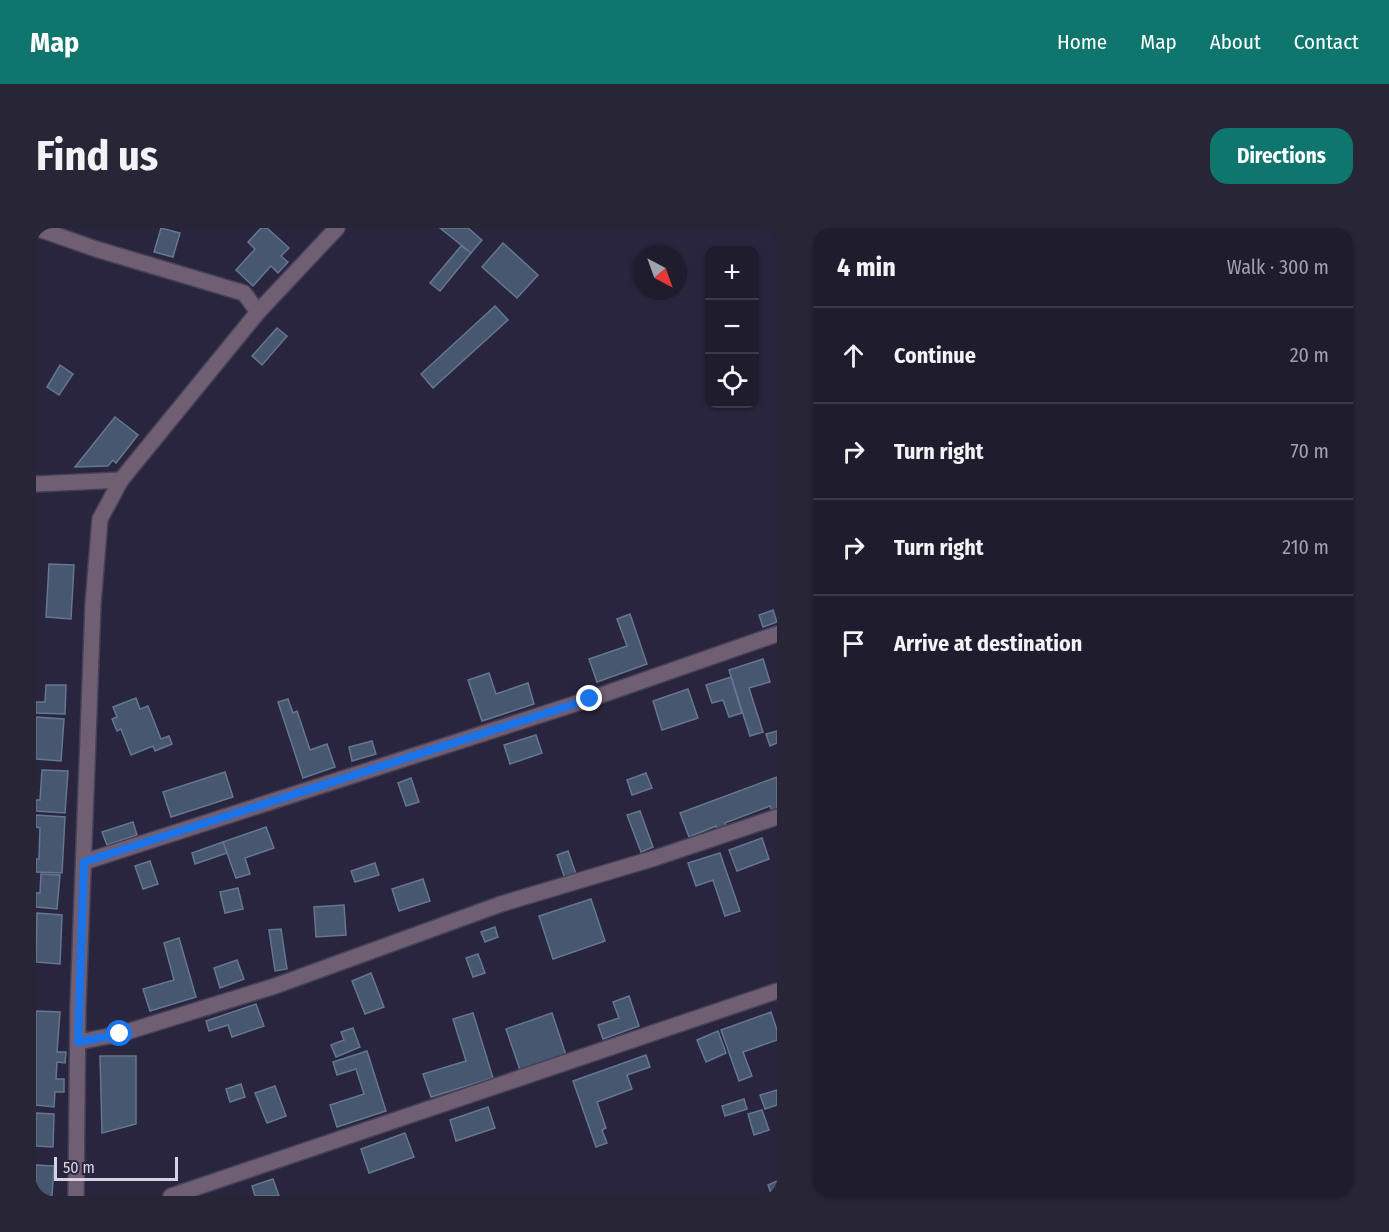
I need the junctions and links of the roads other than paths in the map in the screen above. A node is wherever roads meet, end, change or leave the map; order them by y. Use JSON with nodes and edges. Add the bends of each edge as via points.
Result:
{"nodes":[{"id":1,"x":36,"y":228,"type":"edge"},
{"id":2,"x":337,"y":228,"type":"edge"},
{"id":3,"x":258,"y":312,"type":"junction"},
{"id":4,"x":121,"y":480,"type":"junction"},
{"id":5,"x":36,"y":484,"type":"edge"},
{"id":6,"x":777,"y":634,"type":"edge"},
{"id":7,"x":777,"y":817,"type":"edge"},
{"id":8,"x":84,"y":862,"type":"junction"},
{"id":9,"x":777,"y":991,"type":"edge"},
{"id":10,"x":78,"y":1042,"type":"junction"},
{"id":11,"x":76,"y":1196,"type":"edge"},
{"id":12,"x":171,"y":1196,"type":"edge"}],
"edges":[{"from":1,"to":3,"type":"street","via":[[244,294]]},
{"from":2,"to":3,"type":"street"},
{"from":3,"to":4,"type":"street"},
{"from":4,"to":5,"type":"street"},
{"from":4,"to":8,"type":"street","via":[[100,519],[93,604]]},
{"from":6,"to":8,"type":"street","via":[[590,699]]},
{"from":7,"to":10,"type":"street","via":[[501,904],[275,986],[120,1034]]},
{"from":8,"to":10,"type":"street"},
{"from":9,"to":12,"type":"street"},
{"from":10,"to":11,"type":"street"}]}
